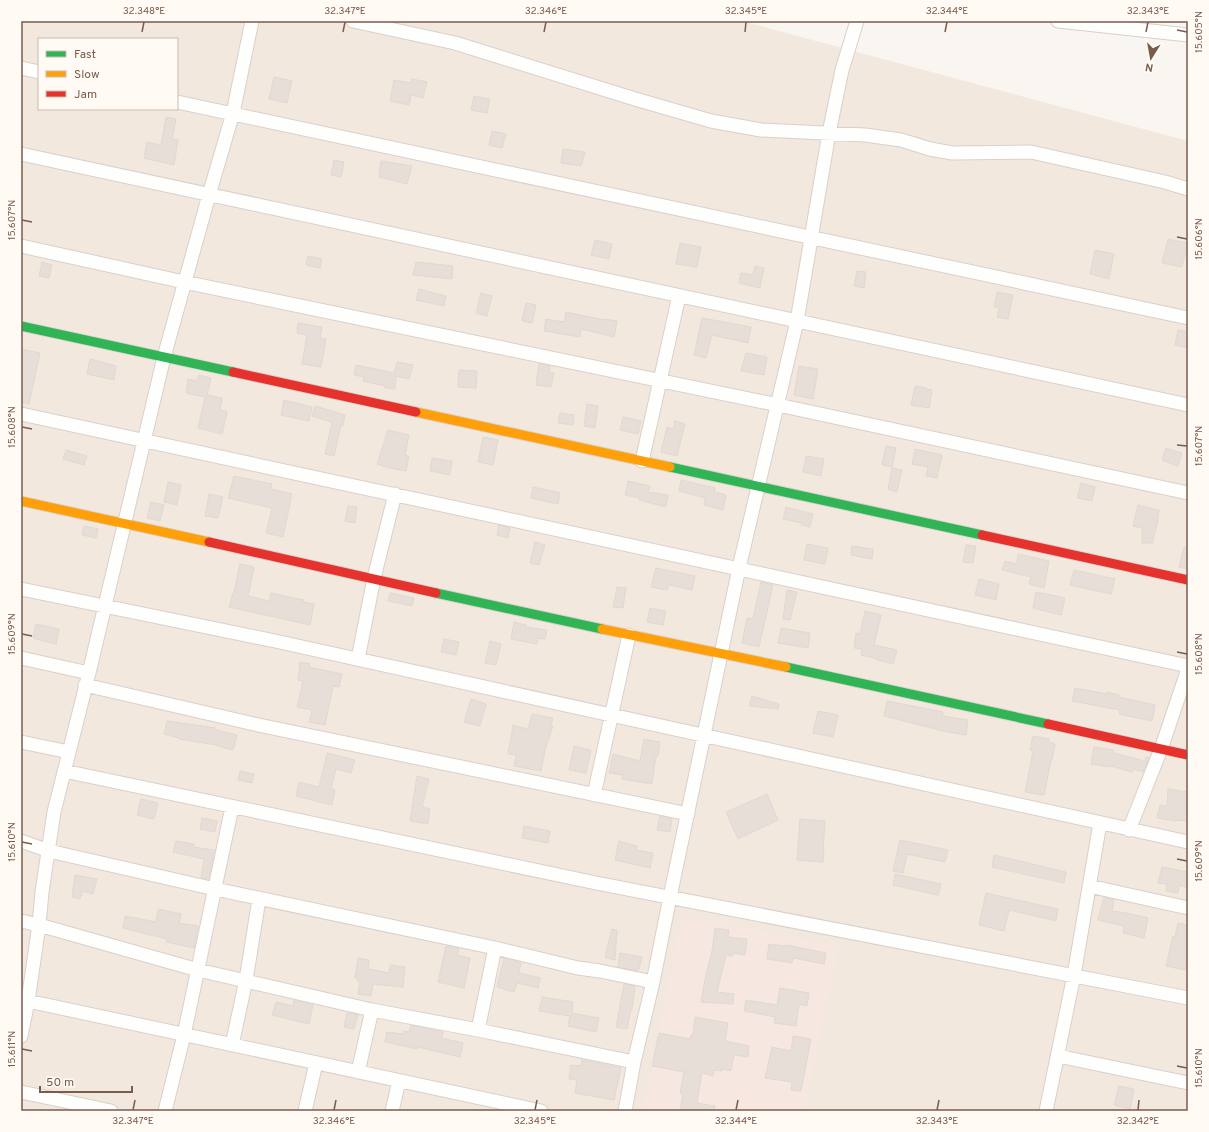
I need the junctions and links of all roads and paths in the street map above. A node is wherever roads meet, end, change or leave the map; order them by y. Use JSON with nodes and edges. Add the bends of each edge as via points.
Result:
{"nodes":[{"id":1,"x":252,"y":21,"type":"edge"},
{"id":2,"x":353,"y":21,"type":"edge"},
{"id":3,"x":857,"y":21,"type":"edge"},
{"id":4,"x":1058,"y":21,"type":"edge"},
{"id":5,"x":1188,"y":35,"type":"edge"},
{"id":6,"x":21,"y":68,"type":"edge"},
{"id":7,"x":38,"y":72,"type":"edge"},
{"id":8,"x":178,"y":102,"type":"edge"},
{"id":9,"x":233,"y":113,"type":"junction"},
{"id":10,"x":829,"y":133,"type":"junction"},
{"id":11,"x":21,"y":154,"type":"edge"},
{"id":12,"x":1188,"y":189,"type":"edge"},
{"id":13,"x":209,"y":195,"type":"junction"},
{"id":14,"x":812,"y":237,"type":"junction"},
{"id":15,"x":21,"y":246,"type":"edge"},
{"id":16,"x":184,"y":282,"type":"junction"},
{"id":17,"x":679,"y":296,"type":"junction"},
{"id":18,"x":1188,"y":318,"type":"edge"},
{"id":19,"x":797,"y":321,"type":"junction"},
{"id":20,"x":21,"y":326,"type":"edge"},
{"id":21,"x":164,"y":357,"type":"junction"},
{"id":22,"x":660,"y":381,"type":"junction"},
{"id":23,"x":778,"y":405,"type":"junction"},
{"id":24,"x":1188,"y":405,"type":"edge"},
{"id":25,"x":21,"y":414,"type":"edge"},
{"id":26,"x":144,"y":440,"type":"junction"},
{"id":27,"x":642,"y":460,"type":"junction"},
{"id":28,"x":759,"y":486,"type":"junction"},
{"id":29,"x":1188,"y":493,"type":"edge"},
{"id":30,"x":395,"y":494,"type":"junction"},
{"id":31,"x":21,"y":501,"type":"edge"},
{"id":32,"x":124,"y":524,"type":"junction"},
{"id":33,"x":739,"y":568,"type":"junction"},
{"id":34,"x":374,"y":578,"type":"junction"},
{"id":35,"x":1188,"y":580,"type":"edge"},
{"id":36,"x":21,"y":589,"type":"edge"},
{"id":37,"x":104,"y":606,"type":"junction"},
{"id":38,"x":629,"y":635,"type":"junction"},
{"id":39,"x":721,"y":653,"type":"junction"},
{"id":40,"x":21,"y":658,"type":"edge"},
{"id":41,"x":358,"y":659,"type":"junction"},
{"id":42,"x":1188,"y":666,"type":"edge"},
{"id":43,"x":1188,"y":669,"type":"edge"},
{"id":44,"x":87,"y":679,"type":"junction"},
{"id":45,"x":612,"y":714,"type":"junction"},
{"id":46,"x":704,"y":735,"type":"junction"},
{"id":47,"x":21,"y":742,"type":"edge"},
{"id":48,"x":1161,"y":749,"type":"junction"},
{"id":49,"x":69,"y":752,"type":"junction"},
{"id":50,"x":1188,"y":755,"type":"edge"},
{"id":51,"x":64,"y":771,"type":"junction"},
{"id":52,"x":594,"y":795,"type":"junction"},
{"id":53,"x":232,"y":807,"type":"junction"},
{"id":54,"x":688,"y":814,"type":"junction"},
{"id":55,"x":1100,"y":823,"type":"junction"},
{"id":56,"x":1129,"y":830,"type":"junction"},
{"id":57,"x":21,"y":841,"type":"edge"},
{"id":58,"x":1188,"y":842,"type":"edge"},
{"id":59,"x":49,"y":851,"type":"junction"},
{"id":60,"x":1089,"y":886,"type":"junction"},
{"id":61,"x":215,"y":889,"type":"junction"},
{"id":62,"x":670,"y":897,"type":"junction"},
{"id":63,"x":259,"y":898,"type":"junction"},
{"id":64,"x":1188,"y":908,"type":"edge"},
{"id":65,"x":21,"y":921,"type":"edge"},
{"id":66,"x":39,"y":925,"type":"junction"},
{"id":67,"x":495,"y":948,"type":"junction"},
{"id":68,"x":198,"y":970,"type":"junction"},
{"id":69,"x":1074,"y":976,"type":"junction"},
{"id":70,"x":246,"y":980,"type":"junction"},
{"id":71,"x":653,"y":982,"type":"junction"},
{"id":72,"x":1188,"y":998,"type":"edge"},
{"id":73,"x":25,"y":1003,"type":"edge"},
{"id":74,"x":372,"y":1010,"type":"junction"},
{"id":75,"x":478,"y":1030,"type":"junction"},
{"id":76,"x":184,"y":1035,"type":"junction"},
{"id":77,"x":21,"y":1036,"type":"edge"},
{"id":78,"x":232,"y":1045,"type":"junction"},
{"id":79,"x":1058,"y":1056,"type":"junction"},
{"id":80,"x":634,"y":1062,"type":"junction"},
{"id":81,"x":316,"y":1063,"type":"junction"},
{"id":82,"x":358,"y":1072,"type":"junction"},
{"id":83,"x":399,"y":1081,"type":"junction"},
{"id":84,"x":1188,"y":1083,"type":"edge"},
{"id":85,"x":21,"y":1092,"type":"edge"},
{"id":86,"x":111,"y":1111,"type":"edge"},
{"id":87,"x":165,"y":1111,"type":"edge"},
{"id":88,"x":305,"y":1111,"type":"edge"},
{"id":89,"x":392,"y":1111,"type":"edge"},
{"id":90,"x":541,"y":1111,"type":"edge"},
{"id":91,"x":625,"y":1111,"type":"edge"},
{"id":92,"x":1046,"y":1111,"type":"edge"}],
"edges":[{"from":1,"to":9,"type":"street"},
{"from":2,"to":10,"type":"street","via":[[456,44],[711,121],[761,130]]},
{"from":3,"to":10,"type":"street","via":[[842,70]]},
{"from":4,"to":5,"type":"street"},
{"from":6,"to":7,"type":"street"},
{"from":8,"to":9,"type":"street"},
{"from":9,"to":13,"type":"street"},
{"from":9,"to":14,"type":"street"},
{"from":10,"to":12,"type":"street","via":[[901,140],[952,153],[1031,152]]},
{"from":10,"to":14,"type":"street"},
{"from":11,"to":13,"type":"street"},
{"from":13,"to":16,"type":"street"},
{"from":13,"to":17,"type":"street"},
{"from":14,"to":18,"type":"street"},
{"from":14,"to":19,"type":"street"},
{"from":15,"to":16,"type":"street"},
{"from":16,"to":21,"type":"street"},
{"from":16,"to":22,"type":"street"},
{"from":17,"to":19,"type":"street"},
{"from":17,"to":22,"type":"street"},
{"from":19,"to":23,"type":"street"},
{"from":19,"to":24,"type":"street"},
{"from":20,"to":21,"type":"street"},
{"from":21,"to":26,"type":"street"},
{"from":21,"to":27,"type":"street"},
{"from":22,"to":23,"type":"street"},
{"from":22,"to":27,"type":"street"},
{"from":23,"to":28,"type":"street"},
{"from":23,"to":29,"type":"street"},
{"from":25,"to":26,"type":"street"},
{"from":26,"to":30,"type":"street"},
{"from":26,"to":32,"type":"street"},
{"from":27,"to":28,"type":"street"},
{"from":28,"to":33,"type":"street"},
{"from":28,"to":35,"type":"street"},
{"from":30,"to":33,"type":"street"},
{"from":30,"to":34,"type":"street"},
{"from":31,"to":32,"type":"street"},
{"from":32,"to":34,"type":"street"},
{"from":32,"to":37,"type":"street"},
{"from":33,"to":39,"type":"street"},
{"from":33,"to":42,"type":"street"},
{"from":34,"to":38,"type":"street"},
{"from":34,"to":41,"type":"street"},
{"from":36,"to":37,"type":"street"},
{"from":37,"to":41,"type":"street"},
{"from":37,"to":44,"type":"street"},
{"from":38,"to":39,"type":"street"},
{"from":38,"to":45,"type":"street"},
{"from":39,"to":46,"type":"street"},
{"from":39,"to":48,"type":"street"},
{"from":40,"to":44,"type":"street"},
{"from":41,"to":45,"type":"street"},
{"from":43,"to":48,"type":"street"},
{"from":44,"to":49,"type":"street"},
{"from":44,"to":52,"type":"street","via":[[254,724]]},
{"from":45,"to":46,"type":"street"},
{"from":45,"to":52,"type":"street"},
{"from":46,"to":54,"type":"street"},
{"from":46,"to":55,"type":"street"},
{"from":47,"to":49,"type":"street"},
{"from":48,"to":50,"type":"street"},
{"from":48,"to":56,"type":"street"},
{"from":49,"to":51,"type":"street"},
{"from":51,"to":53,"type":"street"},
{"from":51,"to":59,"type":"street","via":[[54,812]]},
{"from":52,"to":54,"type":"street"},
{"from":53,"to":61,"type":"street"},
{"from":53,"to":62,"type":"street"},
{"from":54,"to":62,"type":"street"},
{"from":55,"to":56,"type":"street"},
{"from":55,"to":60,"type":"street"},
{"from":56,"to":58,"type":"street"},
{"from":57,"to":59,"type":"street"},
{"from":59,"to":61,"type":"street"},
{"from":59,"to":66,"type":"street"},
{"from":60,"to":64,"type":"street"},
{"from":60,"to":69,"type":"street"},
{"from":61,"to":63,"type":"street"},
{"from":61,"to":68,"type":"street"},
{"from":62,"to":69,"type":"street"},
{"from":62,"to":71,"type":"street"},
{"from":63,"to":67,"type":"street"},
{"from":63,"to":70,"type":"street"},
{"from":65,"to":66,"type":"street"},
{"from":66,"to":68,"type":"street"},
{"from":66,"to":73,"type":"street"},
{"from":67,"to":71,"type":"street","via":[[578,968]]},
{"from":67,"to":75,"type":"street"},
{"from":68,"to":70,"type":"street"},
{"from":68,"to":76,"type":"street"},
{"from":69,"to":72,"type":"street"},
{"from":69,"to":79,"type":"street"},
{"from":70,"to":74,"type":"street"},
{"from":70,"to":78,"type":"street"},
{"from":71,"to":80,"type":"street"},
{"from":73,"to":76,"type":"street"},
{"from":73,"to":77,"type":"street"},
{"from":74,"to":75,"type":"street"},
{"from":74,"to":82,"type":"street"},
{"from":75,"to":80,"type":"street"},
{"from":76,"to":78,"type":"street"},
{"from":76,"to":87,"type":"street"},
{"from":78,"to":81,"type":"street"},
{"from":79,"to":84,"type":"street"},
{"from":79,"to":92,"type":"street"},
{"from":80,"to":91,"type":"street"},
{"from":81,"to":82,"type":"street"},
{"from":81,"to":88,"type":"street"},
{"from":82,"to":83,"type":"street"},
{"from":83,"to":89,"type":"street"},
{"from":83,"to":90,"type":"street"},
{"from":85,"to":86,"type":"street"}]}
